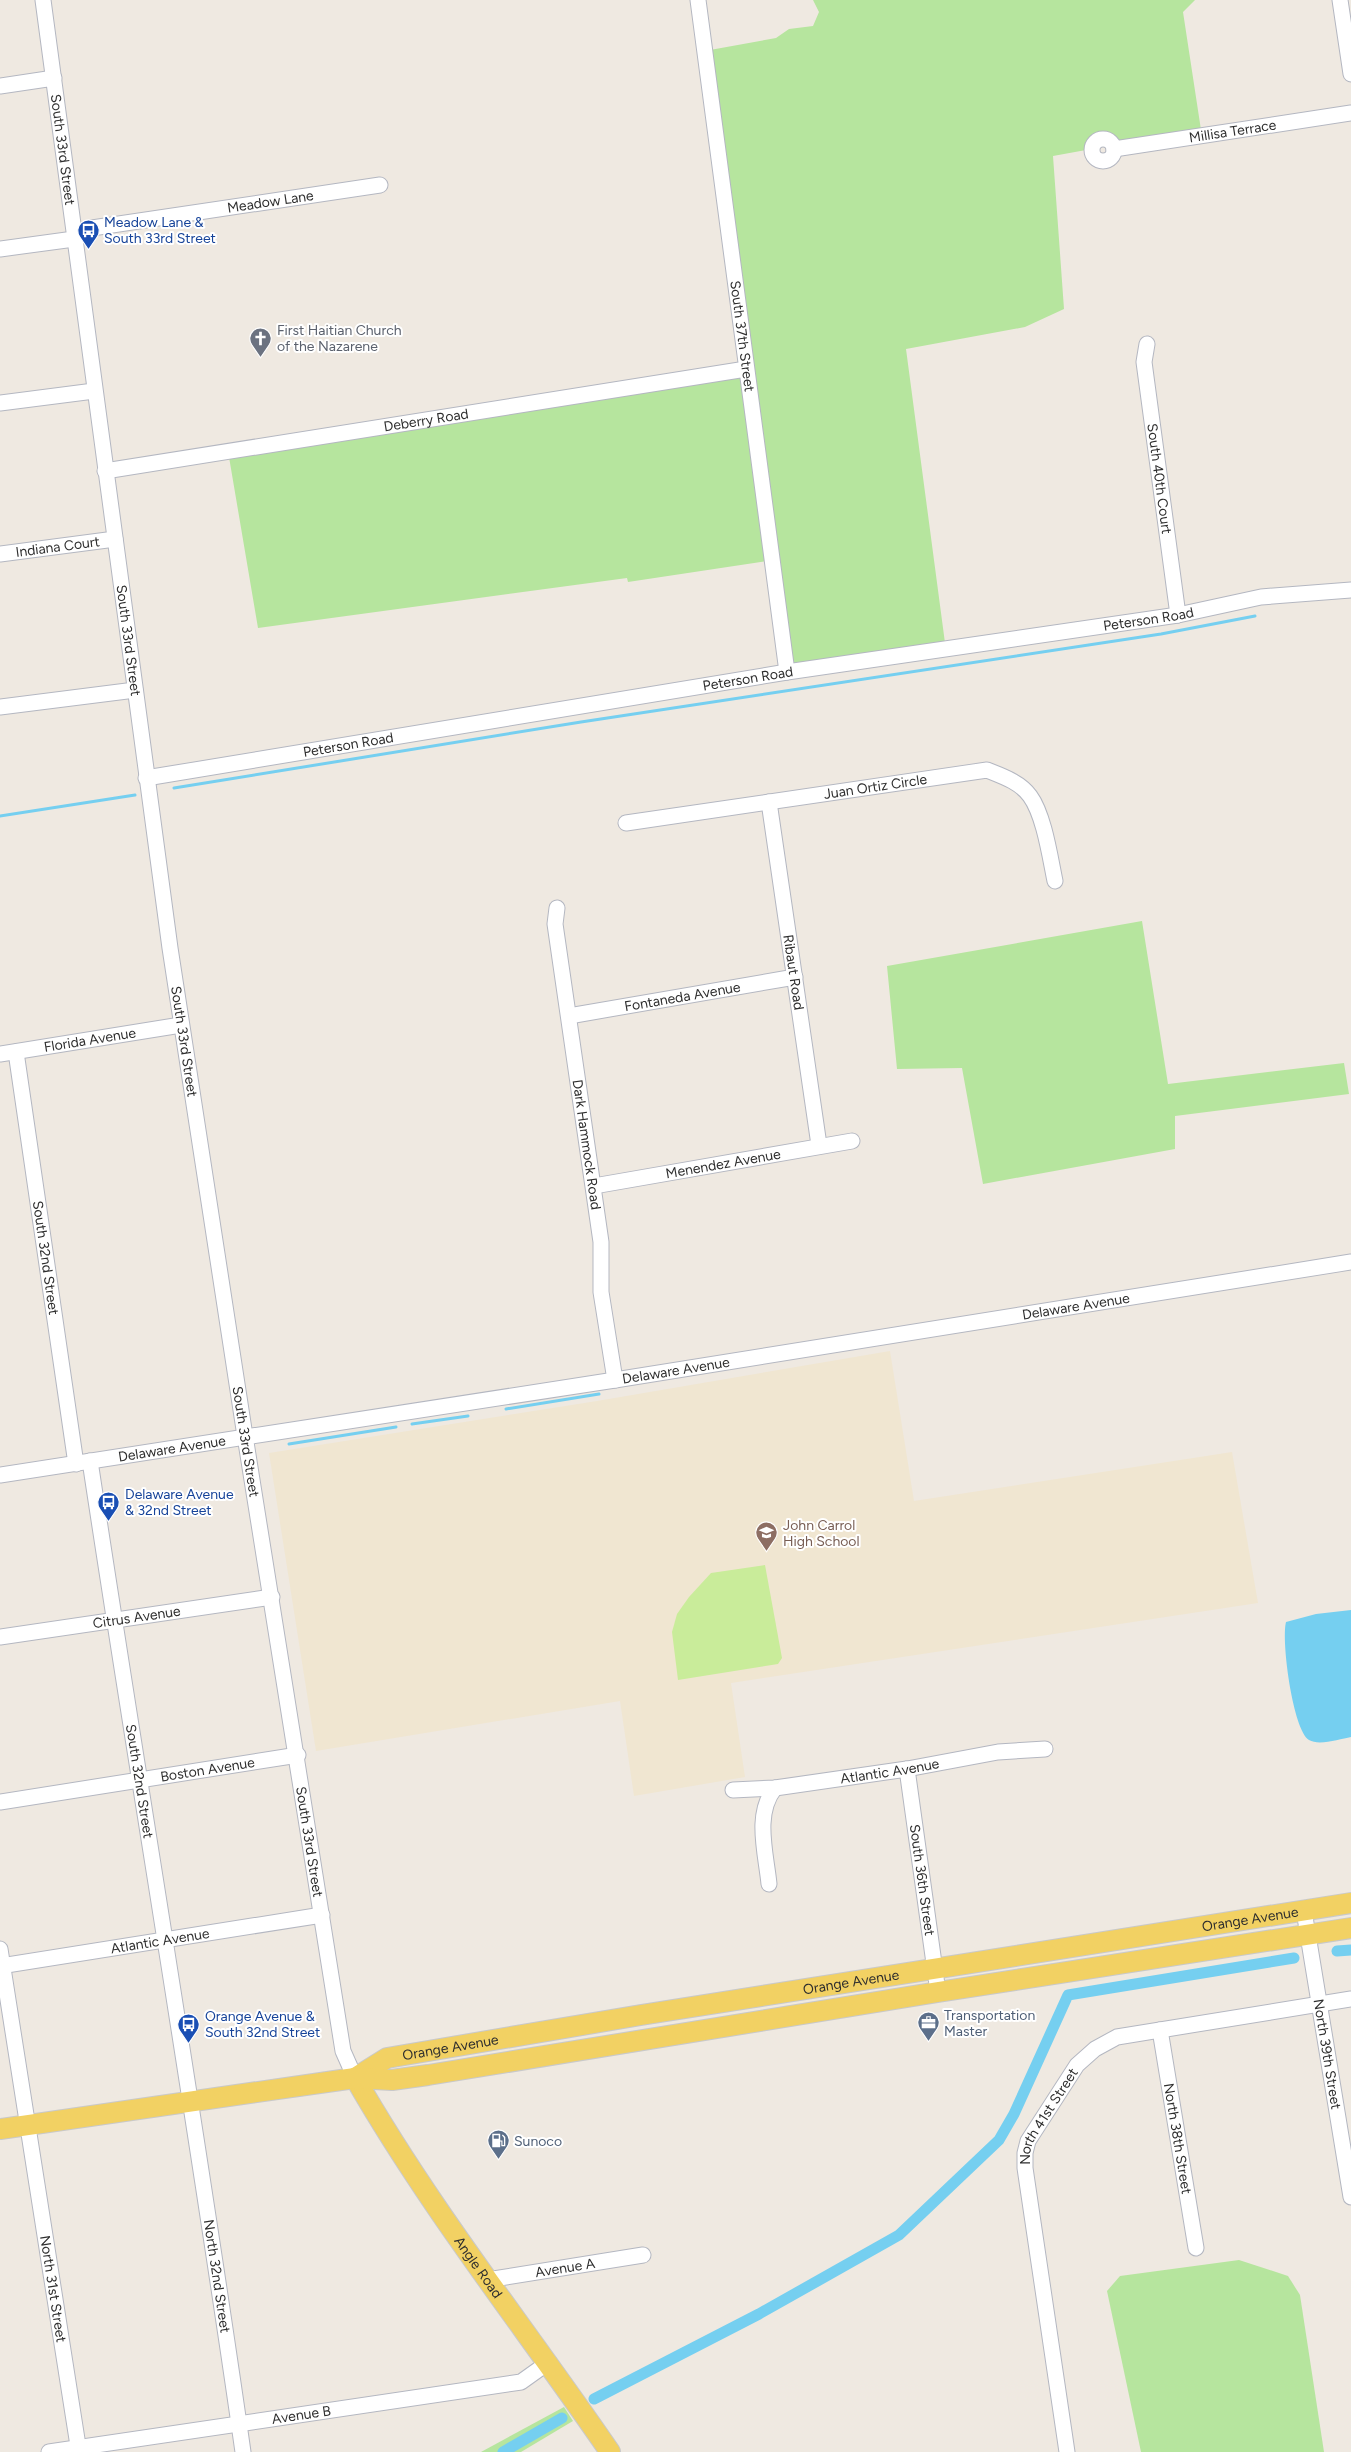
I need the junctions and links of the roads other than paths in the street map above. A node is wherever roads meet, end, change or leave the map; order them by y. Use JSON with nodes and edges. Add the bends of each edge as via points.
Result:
{"nodes":[{"id":1,"x":43,"y":0,"type":"edge"},
{"id":2,"x":698,"y":0,"type":"edge"},
{"id":3,"x":1340,"y":0,"type":"edge"},
{"id":4,"x":1351,"y":74,"type":"edge"},
{"id":5,"x":54,"y":78,"type":"junction"},
{"id":6,"x":0,"y":86,"type":"edge"},
{"id":7,"x":1351,"y":113,"type":"edge"},
{"id":8,"x":1114,"y":149,"type":"dead end"},
{"id":9,"x":380,"y":185,"type":"dead end"},
{"id":10,"x":74,"y":239,"type":"junction"},
{"id":11,"x":0,"y":249,"type":"edge"},
{"id":12,"x":1147,"y":344,"type":"dead end"},
{"id":13,"x":746,"y":369,"type":"junction"},
{"id":14,"x":94,"y":391,"type":"junction"},
{"id":15,"x":0,"y":403,"type":"edge"},
{"id":16,"x":105,"y":471,"type":"junction"},
{"id":17,"x":115,"y":539,"type":"junction"},
{"id":18,"x":0,"y":554,"type":"edge"},
{"id":19,"x":1351,"y":590,"type":"edge"},
{"id":20,"x":1178,"y":615,"type":"junction"},
{"id":21,"x":788,"y":672,"type":"junction"},
{"id":22,"x":135,"y":690,"type":"junction"},
{"id":23,"x":0,"y":707,"type":"edge"},
{"id":24,"x":146,"y":778,"type":"junction"},
{"id":25,"x":770,"y":802,"type":"junction"},
{"id":26,"x":626,"y":823,"type":"dead end"},
{"id":27,"x":1055,"y":881,"type":"dead end"},
{"id":28,"x":557,"y":908,"type":"dead end"},
{"id":29,"x":796,"y":977,"type":"junction"},
{"id":30,"x":569,"y":1016,"type":"junction"},
{"id":31,"x":182,"y":1025,"type":"junction"},
{"id":32,"x":16,"y":1052,"type":"junction"},
{"id":33,"x":0,"y":1054,"type":"edge"},
{"id":34,"x":852,"y":1140,"type":"dead end"},
{"id":35,"x":819,"y":1145,"type":"junction"},
{"id":36,"x":594,"y":1186,"type":"junction"},
{"id":37,"x":1351,"y":1262,"type":"edge"},
{"id":38,"x":614,"y":1380,"type":"junction"},
{"id":39,"x":245,"y":1436,"type":"junction"},
{"id":40,"x":83,"y":1462,"type":"junction"},
{"id":41,"x":0,"y":1475,"type":"edge"},
{"id":42,"x":272,"y":1597,"type":"junction"},
{"id":43,"x":114,"y":1619,"type":"junction"},
{"id":44,"x":0,"y":1637,"type":"edge"},
{"id":45,"x":1046,"y":1749,"type":"dead end"},
{"id":46,"x":298,"y":1755,"type":"junction"},
{"id":47,"x":907,"y":1769,"type":"junction"},
{"id":48,"x":139,"y":1780,"type":"junction"},
{"id":49,"x":775,"y":1788,"type":"junction"},
{"id":50,"x":733,"y":1790,"type":"dead end"},
{"id":51,"x":0,"y":1802,"type":"edge"},
{"id":52,"x":770,"y":1884,"type":"dead end"},
{"id":53,"x":1351,"y":1903,"type":"edge"},
{"id":54,"x":1304,"y":1910,"type":"junction"},
{"id":55,"x":322,"y":1916,"type":"junction"},
{"id":56,"x":1351,"y":1928,"type":"edge"},
{"id":57,"x":1308,"y":1935,"type":"junction"},
{"id":58,"x":164,"y":1940,"type":"junction"},
{"id":59,"x":0,"y":1949,"type":"edge"},
{"id":60,"x":1,"y":1966,"type":"edge"},
{"id":61,"x":935,"y":1970,"type":"junction"},
{"id":62,"x":938,"y":1992,"type":"junction"},
{"id":63,"x":1351,"y":1999,"type":"edge"},
{"id":64,"x":1318,"y":2004,"type":"junction"},
{"id":65,"x":684,"y":2009,"type":"junction"},
{"id":66,"x":1160,"y":2030,"type":"junction"},
{"id":67,"x":571,"y":2053,"type":"junction"},
{"id":68,"x":355,"y":2078,"type":"junction"},
{"id":69,"x":191,"y":2100,"type":"junction"},
{"id":70,"x":28,"y":2125,"type":"junction"},
{"id":71,"x":0,"y":2129,"type":"edge"},
{"id":72,"x":1351,"y":2197,"type":"edge"},
{"id":73,"x":1196,"y":2248,"type":"dead end"},
{"id":74,"x":643,"y":2254,"type":"dead end"},
{"id":75,"x":487,"y":2280,"type":"junction"},
{"id":76,"x":549,"y":2362,"type":"junction"},
{"id":77,"x":239,"y":2423,"type":"junction"},
{"id":78,"x":78,"y":2450,"type":"edge"},
{"id":79,"x":49,"y":2452,"type":"edge"},
{"id":80,"x":243,"y":2452,"type":"edge"},
{"id":81,"x":610,"y":2452,"type":"edge"},
{"id":82,"x":1066,"y":2452,"type":"edge"}],
"edges":[{"from":1,"to":5,"type":"street","name":"South 33rd Street"},
{"from":2,"to":13,"type":"street","name":"South 37th Street"},
{"from":3,"to":4,"type":"street"},
{"from":5,"to":6,"type":"street"},
{"from":5,"to":10,"type":"street","name":"South 33rd Street"},
{"from":7,"to":8,"type":"street","name":"Millisa Terrace"},
{"from":9,"to":10,"type":"street","name":"Meadow Lane","via":[[92,228]]},
{"from":10,"to":11,"type":"street"},
{"from":10,"to":14,"type":"street","name":"South 33rd Street"},
{"from":12,"to":20,"type":"street","name":"South 40th Court","via":[[1144,362]]},
{"from":13,"to":16,"type":"street","name":"Deberry Road"},
{"from":13,"to":21,"type":"street","name":"South 37th Street"},
{"from":14,"to":15,"type":"street"},
{"from":14,"to":16,"type":"street","name":"South 33rd Street"},
{"from":16,"to":17,"type":"street","name":"South 33rd Street"},
{"from":17,"to":18,"type":"street","name":"Indiana Court"},
{"from":17,"to":22,"type":"street","name":"South 33rd Street"},
{"from":19,"to":20,"type":"street","name":"Peterson Road","via":[[1261,598]]},
{"from":20,"to":21,"type":"street","name":"Peterson Road"},
{"from":21,"to":24,"type":"street","name":"Peterson Road"},
{"from":22,"to":23,"type":"street"},
{"from":22,"to":24,"type":"street","name":"South 33rd Street"},
{"from":24,"to":31,"type":"street","name":"South 33rd Street"},
{"from":25,"to":26,"type":"street","name":"Juan Ortiz Circle"},
{"from":25,"to":27,"type":"street","name":"Juan Ortiz Circle","via":[[987,770],[1008,778],[1030,796],[1043,825]]},
{"from":25,"to":29,"type":"street","name":"Ribaut Road"},
{"from":28,"to":30,"type":"street","name":"Dark Hammock Road","via":[[555,924]]},
{"from":29,"to":30,"type":"street","name":"Fontaneda Avenue"},
{"from":29,"to":35,"type":"street","name":"Ribaut Road"},
{"from":30,"to":36,"type":"street","name":"Dark Hammock Road"},
{"from":31,"to":32,"type":"street","name":"Florida Avenue"},
{"from":31,"to":39,"type":"street","name":"South 33rd Street"},
{"from":32,"to":33,"type":"street","name":"Florida Avenue"},
{"from":32,"to":40,"type":"street","name":"South 32nd Street"},
{"from":34,"to":35,"type":"street","name":"Menendez Avenue"},
{"from":35,"to":36,"type":"street","name":"Menendez Avenue"},
{"from":36,"to":38,"type":"street","name":"Dark Hammock Road","via":[[601,1242],[601,1292]]},
{"from":37,"to":38,"type":"street","name":"Delaware Avenue"},
{"from":38,"to":39,"type":"street","name":"Delaware Avenue"},
{"from":39,"to":40,"type":"street","name":"Delaware Avenue"},
{"from":39,"to":42,"type":"street","name":"South 33rd Street"},
{"from":40,"to":41,"type":"street","name":"Delaware Avenue"},
{"from":40,"to":43,"type":"street","name":"South 32nd Street"},
{"from":42,"to":43,"type":"street","name":"Citrus Avenue"},
{"from":42,"to":46,"type":"street","name":"South 33rd Street"},
{"from":43,"to":44,"type":"street","name":"Citrus Avenue"},
{"from":43,"to":48,"type":"street","name":"South 32nd Street"},
{"from":45,"to":47,"type":"street","name":"Atlantic Avenue","via":[[998,1752]]},
{"from":46,"to":48,"type":"street","name":"Boston Avenue"},
{"from":46,"to":55,"type":"street","name":"South 33rd Street"},
{"from":47,"to":49,"type":"street","name":"Atlantic Avenue"},
{"from":47,"to":61,"type":"street","name":"South 36th Street"},
{"from":48,"to":51,"type":"street","name":"Boston Avenue"},
{"from":48,"to":58,"type":"street","name":"South 32nd Street"},
{"from":49,"to":50,"type":"street","name":"Atlantic Avenue"},
{"from":49,"to":52,"type":"street","via":[[764,1805],[763,1823]]},
{"from":53,"to":54,"type":"main road","name":"Orange Avenue"},
{"from":54,"to":57,"type":"street","name":"North 39th Street"},
{"from":54,"to":61,"type":"main road","name":"Orange Avenue"},
{"from":55,"to":58,"type":"street","name":"Atlantic Avenue"},
{"from":55,"to":68,"type":"street","name":"South 33rd Street","via":[[343,2051]]},
{"from":56,"to":57,"type":"main road","name":"Orange Avenue"},
{"from":57,"to":62,"type":"main road","name":"Orange Avenue"},
{"from":57,"to":64,"type":"street","name":"North 39th Street"},
{"from":58,"to":60,"type":"street","name":"Atlantic Avenue"},
{"from":58,"to":69,"type":"street","name":"South 32nd Street"},
{"from":59,"to":60,"type":"street","name":"North 31st Street"},
{"from":60,"to":70,"type":"street","name":"North 31st Street"},
{"from":61,"to":62,"type":"street","name":"South 36th Street"},
{"from":61,"to":65,"type":"main road","name":"Orange Avenue"},
{"from":62,"to":67,"type":"main road","name":"Orange Avenue"},
{"from":63,"to":64,"type":"street","name":"North 41st Street"},
{"from":64,"to":66,"type":"street","name":"North 41st Street"},
{"from":64,"to":72,"type":"street","name":"North 39th Street"},
{"from":65,"to":67,"type":"main road","via":[[662,2025],[586,2040]]},
{"from":65,"to":68,"type":"main road","name":"Orange Avenue","via":[[387,2058]]},
{"from":66,"to":73,"type":"street","name":"North 38th Street"},
{"from":66,"to":82,"type":"street","name":"North 41st Street","via":[[1117,2037],[1095,2049],[1077,2065],[1028,2140],[1025,2153]]},
{"from":67,"to":68,"type":"main road","name":"Orange Avenue","via":[[392,2080]]},
{"from":68,"to":69,"type":"main road","name":"Orange Avenue"},
{"from":68,"to":75,"type":"main road","name":"Angle Road","via":[[378,2119]]},
{"from":69,"to":70,"type":"main road","name":"Orange Avenue"},
{"from":69,"to":77,"type":"street","name":"North 32nd Street"},
{"from":70,"to":71,"type":"main road","name":"Orange Avenue"},
{"from":70,"to":78,"type":"street","name":"North 31st Street"},
{"from":74,"to":75,"type":"street","name":"Avenue A"},
{"from":75,"to":76,"type":"main road","name":"Angle Road"},
{"from":76,"to":77,"type":"street","name":"Avenue B","via":[[521,2382]]},
{"from":76,"to":81,"type":"main road","name":"Angle Road"},
{"from":77,"to":78,"type":"street","name":"Avenue B"},
{"from":77,"to":80,"type":"street","name":"North 32nd Street"},
{"from":78,"to":79,"type":"street","name":"Avenue B"}]}
